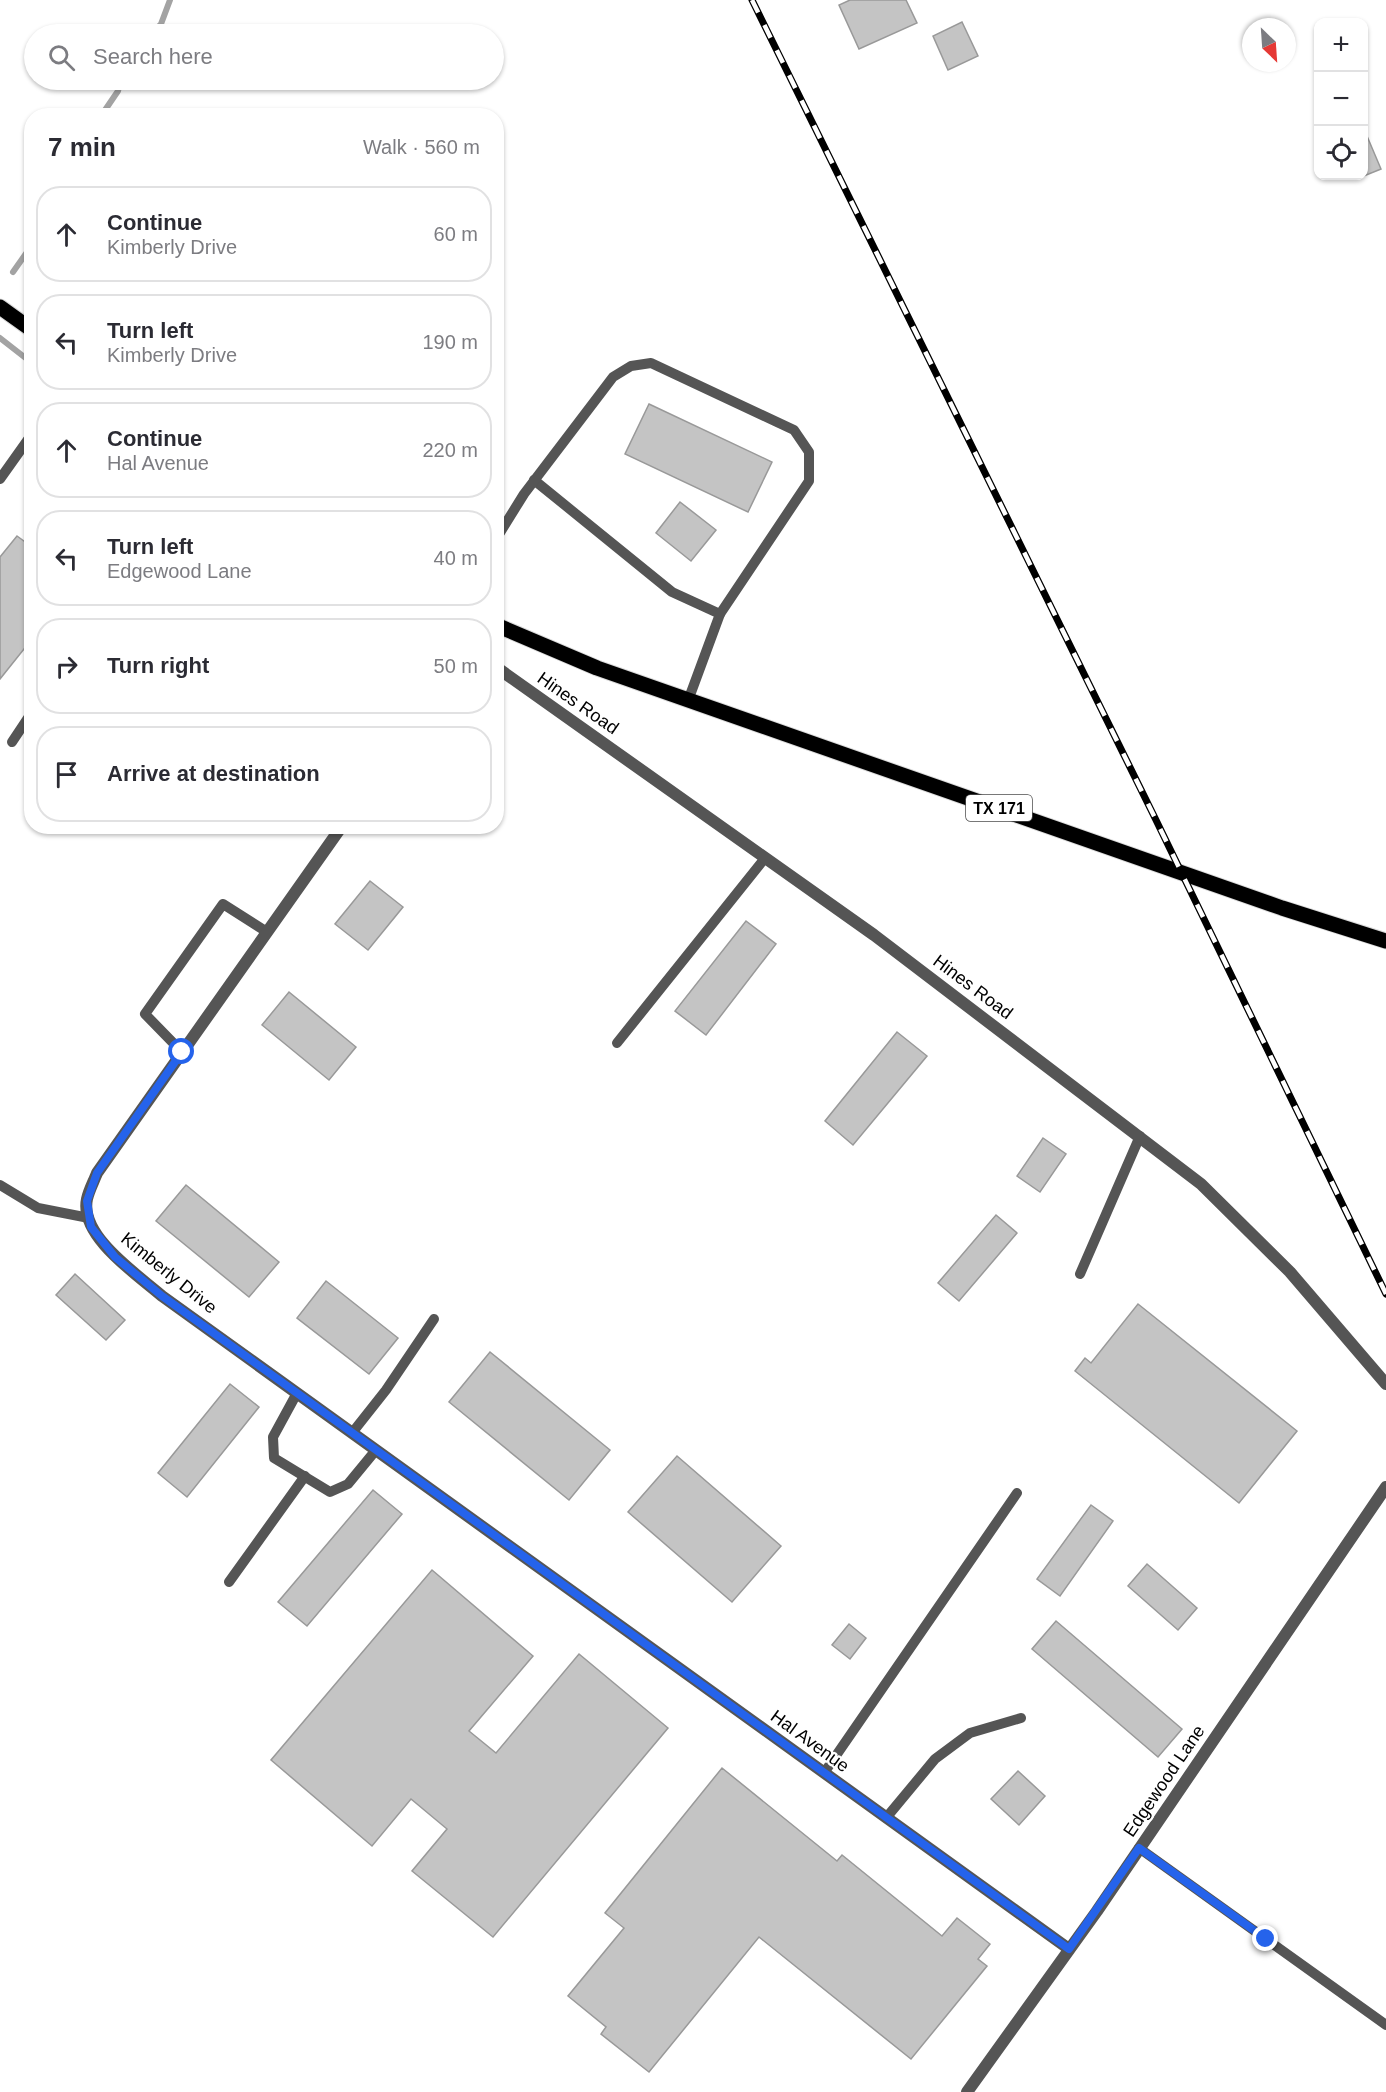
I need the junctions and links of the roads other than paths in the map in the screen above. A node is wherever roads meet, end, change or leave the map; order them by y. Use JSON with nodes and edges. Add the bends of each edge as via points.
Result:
{"nodes":[{"id":1,"x":0,"y":307,"type":"edge"},
{"id":2,"x":24,"y":324,"type":"edge"},
{"id":3,"x":24,"y":445,"type":"edge"},
{"id":4,"x":0,"y":478,"type":"edge"},
{"id":5,"x":534,"y":480,"type":"junction"},
{"id":6,"x":504,"y":527,"type":"edge"},
{"id":7,"x":720,"y":614,"type":"junction"},
{"id":8,"x":504,"y":628,"type":"edge"},
{"id":9,"x":504,"y":673,"type":"edge"},
{"id":10,"x":689,"y":698,"type":"junction"},
{"id":11,"x":24,"y":724,"type":"edge"},
{"id":12,"x":12,"y":742,"type":"dead end"},
{"id":13,"x":336,"y":834,"type":"edge"},
{"id":14,"x":765,"y":858,"type":"junction"},
{"id":15,"x":267,"y":932,"type":"junction"},
{"id":16,"x":1386,"y":941,"type":"edge"},
{"id":17,"x":617,"y":1043,"type":"dead end"},
{"id":18,"x":182,"y":1052,"type":"junction"},
{"id":19,"x":1140,"y":1136,"type":"junction"},
{"id":20,"x":0,"y":1185,"type":"edge"},
{"id":21,"x":90,"y":1218,"type":"junction"},
{"id":22,"x":1080,"y":1274,"type":"dead end"},
{"id":23,"x":434,"y":1319,"type":"dead end"},
{"id":24,"x":1386,"y":1384,"type":"edge"},
{"id":25,"x":297,"y":1393,"type":"junction"},
{"id":26,"x":352,"y":1433,"type":"junction"},
{"id":27,"x":376,"y":1450,"type":"junction"},
{"id":28,"x":305,"y":1476,"type":"junction"},
{"id":29,"x":1386,"y":1487,"type":"edge"},
{"id":30,"x":1017,"y":1493,"type":"dead end"},
{"id":31,"x":529,"y":1562,"type":"joint"},
{"id":32,"x":229,"y":1582,"type":"dead end"},
{"id":33,"x":1021,"y":1718,"type":"dead end"},
{"id":34,"x":824,"y":1773,"type":"junction"},
{"id":35,"x":886,"y":1818,"type":"junction"},
{"id":36,"x":1139,"y":1848,"type":"junction"},
{"id":37,"x":1069,"y":1949,"type":"junction"},
{"id":38,"x":1386,"y":2025,"type":"edge"},
{"id":39,"x":967,"y":2092,"type":"edge"}],
"edges":[{"from":1,"to":2,"type":"main road"},
{"from":3,"to":4,"type":"lane"},
{"from":5,"to":6,"type":"lane"},
{"from":5,"to":7,"type":"lane","via":[[672,592]]},
{"from":5,"to":7,"type":"lane","via":[[614,377],[631,366],[651,363],[794,430],[809,452],[810,481]]},
{"from":7,"to":10,"type":"lane"},
{"from":8,"to":10,"type":"main road","number":"TX 171","via":[[597,668]]},
{"from":9,"to":14,"type":"street","name":"Hines Road"},
{"from":10,"to":16,"type":"main road","number":"TX 171","via":[[1282,908]]},
{"from":11,"to":12,"type":"lane"},
{"from":13,"to":15,"type":"street"},
{"from":14,"to":17,"type":"lane"},
{"from":14,"to":19,"type":"street","name":"Hines Road","via":[[874,935]]},
{"from":15,"to":18,"type":"street"},
{"from":15,"to":18,"type":"lane","via":[[222,904],[145,1014]]},
{"from":18,"to":21,"type":"street","via":[[97,1173],[87,1201]]},
{"from":19,"to":22,"type":"lane"},
{"from":19,"to":24,"type":"street","name":"Hines Road","via":[[1201,1184],[1255,1235]]},
{"from":20,"to":21,"type":"lane","via":[[38,1208]]},
{"from":21,"to":25,"type":"street","name":"Kimberly Drive","via":[[91,1227],[115,1257],[162,1296]]},
{"from":23,"to":26,"type":"lane"},
{"from":25,"to":26,"type":"street","name":"Kimberly Drive"},
{"from":25,"to":28,"type":"lane","via":[[273,1437],[274,1458]]},
{"from":26,"to":27,"type":"street","name":"Kimberly Drive"},
{"from":27,"to":28,"type":"lane","via":[[348,1484],[330,1492]]},
{"from":27,"to":31,"type":"street","name":"Kimberly Drive"},
{"from":28,"to":32,"type":"lane"},
{"from":29,"to":36,"type":"street","name":"Edgewood Lane"},
{"from":30,"to":34,"type":"lane"},
{"from":31,"to":34,"type":"street","name":"Hal Avenue"},
{"from":33,"to":35,"type":"lane","via":[[970,1733],[935,1759]]},
{"from":34,"to":35,"type":"street","name":"Hal Avenue"},
{"from":35,"to":37,"type":"street","name":"Hal Avenue"},
{"from":36,"to":37,"type":"street","name":"Edgewood Lane"},
{"from":36,"to":38,"type":"lane"},
{"from":37,"to":39,"type":"street","name":"Edgewood Lane"}]}
